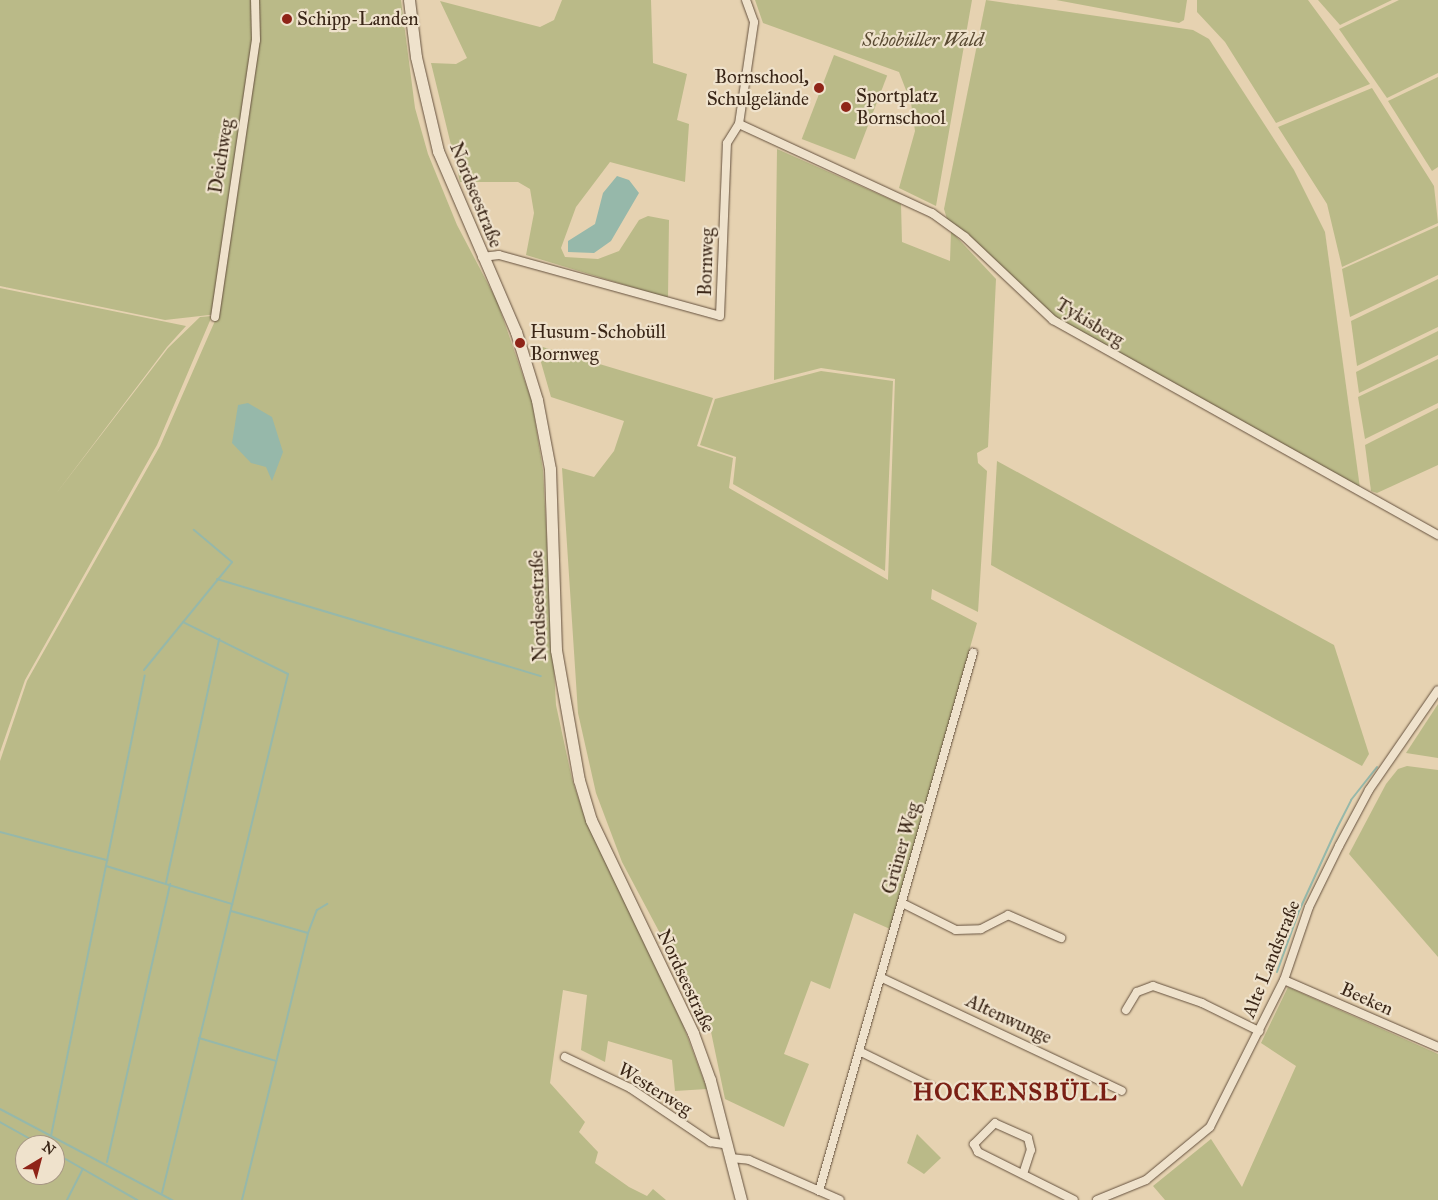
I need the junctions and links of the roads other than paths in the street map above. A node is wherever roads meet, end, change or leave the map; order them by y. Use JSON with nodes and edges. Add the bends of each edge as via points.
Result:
{"nodes":[{"id":1,"x":255,"y":0,"type":"edge"},
{"id":2,"x":409,"y":0,"type":"edge"},
{"id":3,"x":746,"y":0,"type":"edge"},
{"id":4,"x":739,"y":124,"type":"junction"},
{"id":5,"x":482,"y":257,"type":"junction"},
{"id":6,"x":215,"y":317,"type":"dead end"},
{"id":7,"x":1438,"y":535,"type":"edge"},
{"id":8,"x":973,"y":653,"type":"dead end"},
{"id":9,"x":1438,"y":690,"type":"edge"},
{"id":10,"x":902,"y":903,"type":"junction"},
{"id":11,"x":1061,"y":938,"type":"dead end"},
{"id":12,"x":882,"y":978,"type":"junction"},
{"id":13,"x":1284,"y":980,"type":"junction"},
{"id":14,"x":1126,"y":1010,"type":"dead end"},
{"id":15,"x":1259,"y":1031,"type":"junction"},
{"id":16,"x":1438,"y":1047,"type":"edge"},
{"id":17,"x":861,"y":1052,"type":"junction"},
{"id":18,"x":565,"y":1057,"type":"dead end"},
{"id":19,"x":932,"y":1087,"type":"dead end"},
{"id":20,"x":1122,"y":1091,"type":"dead end"},
{"id":21,"x":728,"y":1145,"type":"junction"},
{"id":22,"x":731,"y":1158,"type":"junction"},
{"id":23,"x":1024,"y":1174,"type":"junction"},
{"id":24,"x":819,"y":1191,"type":"junction"},
{"id":25,"x":741,"y":1200,"type":"edge"},
{"id":26,"x":840,"y":1200,"type":"edge"},
{"id":27,"x":1074,"y":1200,"type":"edge"},
{"id":28,"x":1097,"y":1200,"type":"edge"}],
"edges":[{"from":1,"to":6,"type":"street","name":"Deichweg","via":[[256,40]]},
{"from":2,"to":5,"type":"main road","name":"Nordseestraße","via":[[431,127]]},
{"from":3,"to":4,"type":"street","name":"Bornweg","via":[[754,22]]},
{"from":4,"to":5,"type":"street","name":"Bornweg","via":[[727,143],[720,316],[500,255]]},
{"from":4,"to":7,"type":"street","name":"Tykisberg","via":[[932,213],[965,237],[1053,320]]},
{"from":5,"to":21,"type":"main road","name":"Nordseestraße","via":[[520,343],[543,430],[550,469],[556,650],[579,780],[595,828],[693,1033]]},
{"from":8,"to":10,"type":"street","name":"Grüner Weg"},
{"from":9,"to":13,"type":"street","name":"Alte Landstraße","via":[[1370,790],[1338,846],[1309,907]]},
{"from":10,"to":11,"type":"street","via":[[956,930],[981,929],[1008,915]]},
{"from":10,"to":12,"type":"street","name":"Grüner Weg"},
{"from":12,"to":17,"type":"street","name":"Grüner Weg"},
{"from":12,"to":20,"type":"street","name":"Altenwunge"},
{"from":13,"to":15,"type":"street","name":"Alte Landstraße"},
{"from":13,"to":16,"type":"street","name":"Beeken"},
{"from":14,"to":15,"type":"street","via":[[1137,992],[1153,986],[1202,1003]]},
{"from":15,"to":28,"type":"street","name":"Alte Landstraße","via":[[1210,1127],[1146,1180]]},
{"from":17,"to":19,"type":"street"},
{"from":17,"to":24,"type":"street","name":"Grüner Weg"},
{"from":18,"to":21,"type":"street","name":"Westerweg","via":[[630,1088],[710,1142]]},
{"from":21,"to":22,"type":"main road","name":"Nordseestraße"},
{"from":22,"to":24,"type":"street","via":[[749,1160]]},
{"from":22,"to":25,"type":"main road","name":"Nordseestraße"},
{"from":23,"to":23,"type":"street","via":[[978,1152],[974,1144],[995,1123],[1028,1138],[1031,1150]]},
{"from":23,"to":27,"type":"street"},
{"from":24,"to":26,"type":"street"}]}
